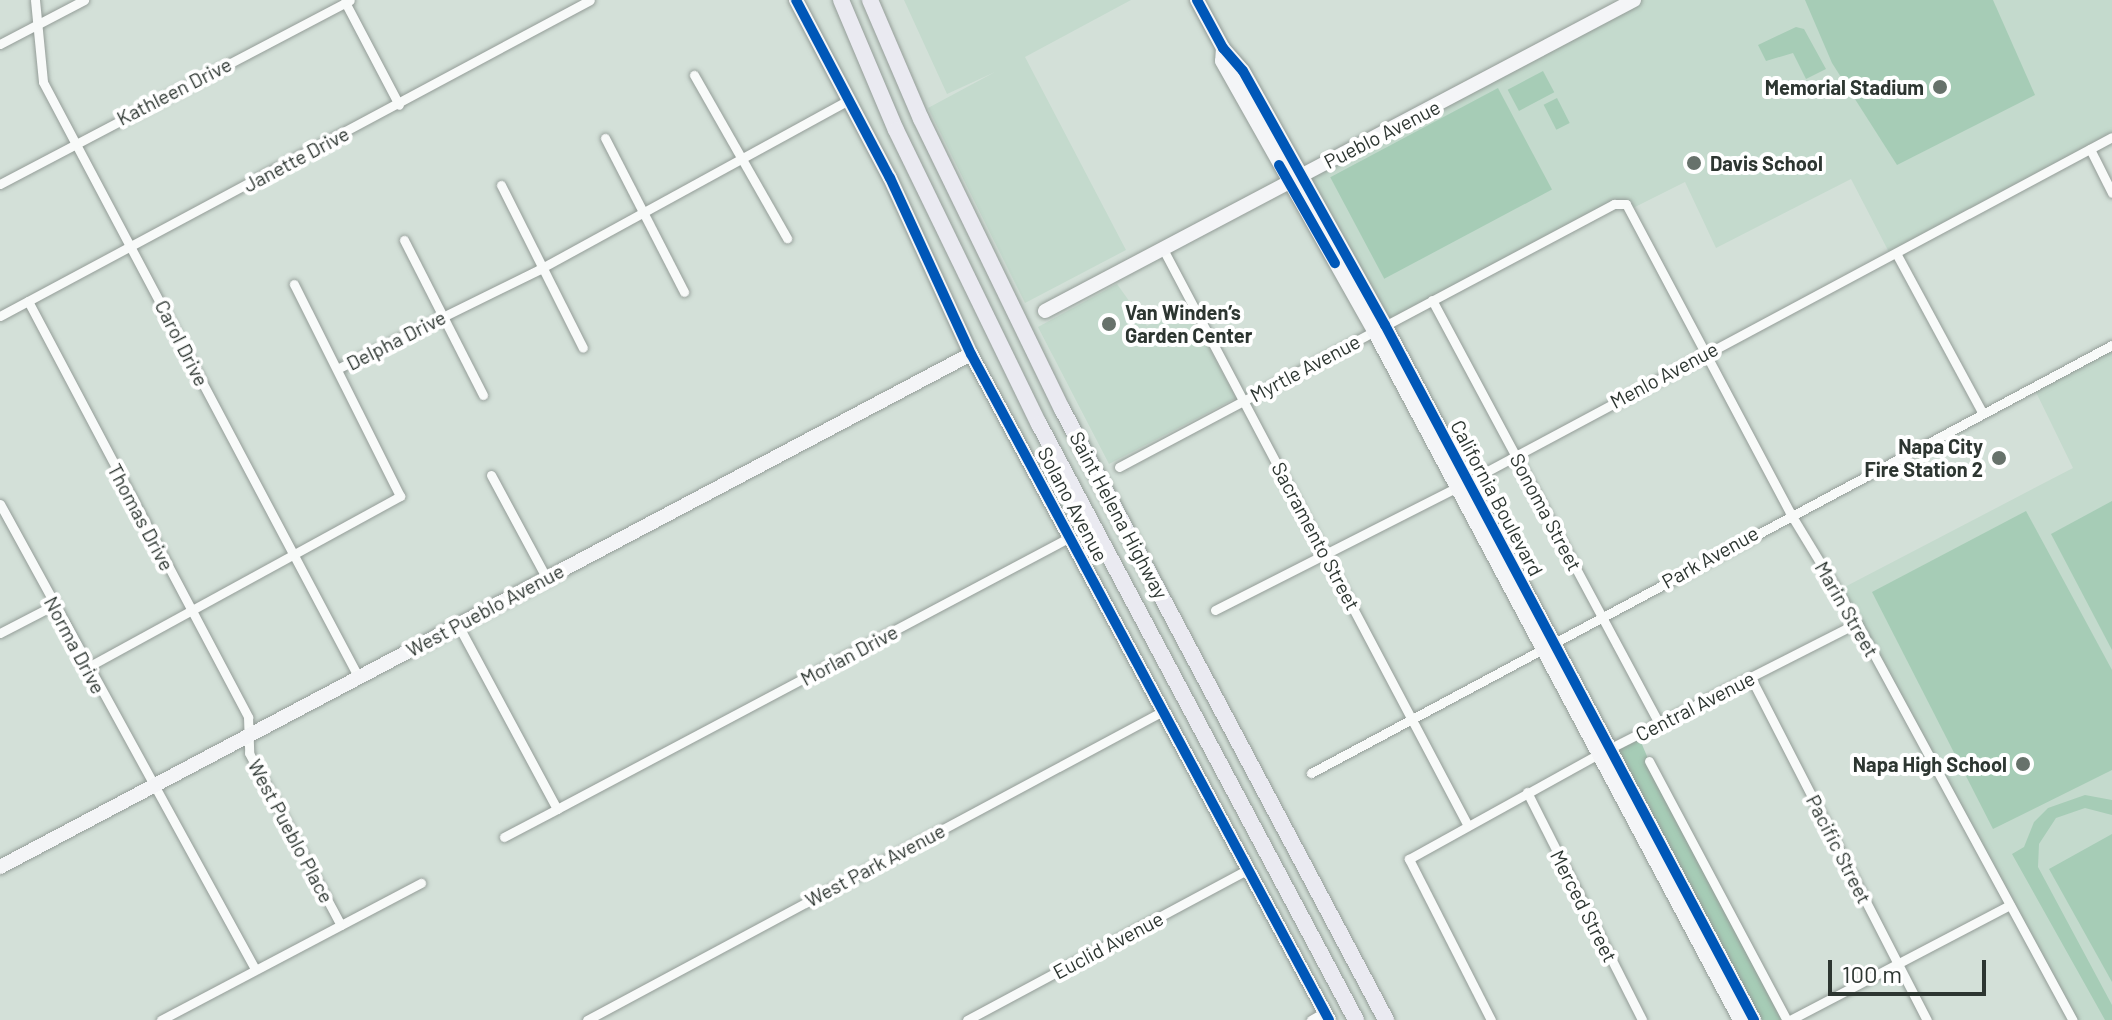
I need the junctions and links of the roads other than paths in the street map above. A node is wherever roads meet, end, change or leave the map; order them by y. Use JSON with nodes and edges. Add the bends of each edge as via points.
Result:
{"nodes":[{"id":1,"x":35,"y":0,"type":"edge"},
{"id":2,"x":84,"y":0,"type":"edge"},
{"id":3,"x":590,"y":0,"type":"edge"},
{"id":4,"x":796,"y":0,"type":"edge"},
{"id":5,"x":841,"y":0,"type":"edge"},
{"id":6,"x":870,"y":0,"type":"edge"},
{"id":7,"x":1197,"y":0,"type":"edge"},
{"id":8,"x":1634,"y":0,"type":"edge"},
{"id":9,"x":347,"y":1,"type":"edge"},
{"id":10,"x":37,"y":24,"type":"junction"},
{"id":11,"x":0,"y":44,"type":"edge"},
{"id":12,"x":694,"y":75,"type":"dead end"},
{"id":13,"x":849,"y":100,"type":"junction"},
{"id":14,"x":399,"y":105,"type":"junction"},
{"id":15,"x":2112,"y":137,"type":"edge"},
{"id":16,"x":605,"y":138,"type":"dead end"},
{"id":17,"x":75,"y":142,"type":"junction"},
{"id":18,"x":2090,"y":149,"type":"junction"},
{"id":19,"x":742,"y":157,"type":"junction"},
{"id":20,"x":1295,"y":179,"type":"junction"},
{"id":21,"x":0,"y":184,"type":"edge"},
{"id":22,"x":501,"y":185,"type":"dead end"},
{"id":23,"x":2112,"y":193,"type":"edge"},
{"id":24,"x":1618,"y":202,"type":"joint"},
{"id":25,"x":645,"y":213,"type":"junction"},
{"id":26,"x":787,"y":238,"type":"dead end"},
{"id":27,"x":404,"y":240,"type":"dead end"},
{"id":28,"x":131,"y":246,"type":"junction"},
{"id":29,"x":1163,"y":249,"type":"junction"},
{"id":30,"x":1896,"y":253,"type":"junction"},
{"id":31,"x":540,"y":269,"type":"junction"},
{"id":32,"x":294,"y":284,"type":"dead end"},
{"id":33,"x":684,"y":292,"type":"dead end"},
{"id":34,"x":1432,"y":300,"type":"junction"},
{"id":35,"x":28,"y":301,"type":"junction"},
{"id":36,"x":1045,"y":311,"type":"dead end"},
{"id":37,"x":0,"y":316,"type":"edge"},
{"id":38,"x":441,"y":316,"type":"junction"},
{"id":39,"x":1380,"y":328,"type":"junction"},
{"id":40,"x":2109,"y":346,"type":"edge"},
{"id":41,"x":583,"y":348,"type":"dead end"},
{"id":42,"x":1706,"y":353,"type":"junction"},
{"id":43,"x":971,"y":354,"type":"junction"},
{"id":44,"x":2112,"y":357,"type":"edge"},
{"id":45,"x":339,"y":368,"type":"junction"},
{"id":46,"x":483,"y":395,"type":"dead end"},
{"id":47,"x":1243,"y":400,"type":"junction"},
{"id":48,"x":1982,"y":412,"type":"junction"},
{"id":49,"x":1516,"y":455,"type":"junction"},
{"id":50,"x":1119,"y":467,"type":"dead end"},
{"id":51,"x":491,"y":475,"type":"dead end"},
{"id":52,"x":1462,"y":485,"type":"junction"},
{"id":53,"x":0,"y":504,"type":"edge"},
{"id":54,"x":1790,"y":513,"type":"junction"},
{"id":55,"x":1070,"y":537,"type":"junction"},
{"id":56,"x":1326,"y":552,"type":"junction"},
{"id":57,"x":294,"y":556,"type":"junction"},
{"id":58,"x":546,"y":577,"type":"junction"},
{"id":59,"x":54,"y":605,"type":"junction"},
{"id":60,"x":1215,"y":610,"type":"dead end"},
{"id":61,"x":192,"y":612,"type":"junction"},
{"id":62,"x":1603,"y":617,"type":"junction"},
{"id":63,"x":1857,"y":623,"type":"junction"},
{"id":64,"x":458,"y":625,"type":"junction"},
{"id":65,"x":0,"y":633,"type":"edge"},
{"id":66,"x":1547,"y":644,"type":"junction"},
{"id":67,"x":88,"y":667,"type":"junction"},
{"id":68,"x":359,"y":678,"type":"junction"},
{"id":69,"x":1751,"y":678,"type":"junction"},
{"id":70,"x":1163,"y":711,"type":"junction"},
{"id":71,"x":1411,"y":717,"type":"junction"},
{"id":72,"x":1659,"y":724,"type":"junction"},
{"id":73,"x":249,"y":734,"type":"junction"},
{"id":74,"x":1603,"y":752,"type":"junction"},
{"id":75,"x":1649,"y":761,"type":"dead end"},
{"id":76,"x":1311,"y":773,"type":"dead end"},
{"id":77,"x":151,"y":786,"type":"junction"},
{"id":78,"x":1527,"y":792,"type":"junction"},
{"id":79,"x":557,"y":809,"type":"junction"},
{"id":80,"x":1467,"y":824,"type":"junction"},
{"id":81,"x":504,"y":837,"type":"dead end"},
{"id":82,"x":0,"y":867,"type":"edge"},
{"id":83,"x":1249,"y":869,"type":"junction"},
{"id":84,"x":421,"y":883,"type":"dead end"},
{"id":85,"x":2010,"y":905,"type":"junction"},
{"id":86,"x":341,"y":925,"type":"junction"},
{"id":87,"x":1354,"y":959,"type":"junction"},
{"id":88,"x":1897,"y":964,"type":"junction"},
{"id":89,"x":255,"y":969,"type":"junction"},
{"id":90,"x":1327,"y":1016,"type":"edge"},
{"id":91,"x":161,"y":1020,"type":"edge"},
{"id":92,"x":587,"y":1020,"type":"edge"},
{"id":93,"x":967,"y":1020,"type":"edge"},
{"id":94,"x":1311,"y":1020,"type":"edge"},
{"id":95,"x":1356,"y":1020,"type":"edge"},
{"id":96,"x":1386,"y":1020,"type":"edge"},
{"id":97,"x":1394,"y":1020,"type":"edge"},
{"id":98,"x":1491,"y":1020,"type":"edge"},
{"id":99,"x":1642,"y":1020,"type":"edge"},
{"id":100,"x":1740,"y":1020,"type":"edge"},
{"id":101,"x":1754,"y":1020,"type":"edge"},
{"id":102,"x":1788,"y":1020,"type":"edge"},
{"id":103,"x":1927,"y":1020,"type":"edge"},
{"id":104,"x":2073,"y":1020,"type":"edge"}],
"edges":[{"from":1,"to":10,"type":"street","name":"Carol Drive"},
{"from":2,"to":10,"type":"street"},
{"from":3,"to":14,"type":"street","name":"Janette Drive"},
{"from":4,"to":13,"type":"street","name":"Solano Avenue"},
{"from":5,"to":95,"type":"highway","name":"Saint Helena Highway","via":[[872,79],[1039,424]]},
{"from":6,"to":87,"type":"highway","name":"Saint Helena Highway","via":[[915,106],[1062,409]]},
{"from":7,"to":20,"type":"street","name":"California Boulevard","via":[[1223,48],[1233,54]]},
{"from":8,"to":20,"type":"street","name":"Pueblo Avenue"},
{"from":9,"to":14,"type":"street"},
{"from":9,"to":17,"type":"street","name":"Kathleen Drive"},
{"from":10,"to":11,"type":"street"},
{"from":10,"to":17,"type":"street","name":"Carol Drive","via":[[43,82]]},
{"from":12,"to":19,"type":"street"},
{"from":13,"to":19,"type":"street","name":"Delpha Drive"},
{"from":13,"to":43,"type":"street","name":"Solano Avenue"},
{"from":14,"to":28,"type":"street","name":"Janette Drive"},
{"from":15,"to":18,"type":"street","name":"Menlo Avenue"},
{"from":16,"to":25,"type":"street"},
{"from":17,"to":21,"type":"street","name":"Kathleen Drive"},
{"from":17,"to":28,"type":"street","name":"Carol Drive"},
{"from":18,"to":23,"type":"street"},
{"from":18,"to":30,"type":"street","name":"Menlo Avenue"},
{"from":19,"to":25,"type":"street","name":"Delpha Drive"},
{"from":19,"to":26,"type":"street"},
{"from":20,"to":29,"type":"street","name":"Pueblo Avenue"},
{"from":20,"to":39,"type":"street","name":"California Boulevard"},
{"from":22,"to":31,"type":"street"},
{"from":24,"to":34,"type":"street","name":"Myrtle Avenue"},
{"from":24,"to":42,"type":"street","name":"Marin Street","via":[[1626,204]]},
{"from":25,"to":31,"type":"street","name":"Delpha Drive"},
{"from":25,"to":33,"type":"street"},
{"from":27,"to":38,"type":"street"},
{"from":28,"to":35,"type":"street","name":"Janette Drive"},
{"from":28,"to":57,"type":"street","name":"Carol Drive"},
{"from":29,"to":36,"type":"street","name":"Pueblo Avenue"},
{"from":29,"to":47,"type":"street","name":"Sacramento Street"},
{"from":30,"to":42,"type":"street","name":"Menlo Avenue"},
{"from":30,"to":48,"type":"street"},
{"from":31,"to":38,"type":"street","name":"Delpha Drive"},
{"from":31,"to":41,"type":"street"},
{"from":32,"to":45,"type":"street"},
{"from":34,"to":39,"type":"street","name":"Myrtle Avenue"},
{"from":34,"to":49,"type":"street","name":"Sonoma Street"},
{"from":35,"to":37,"type":"street","name":"Janette Drive"},
{"from":35,"to":61,"type":"street","name":"Thomas Drive"},
{"from":38,"to":45,"type":"street","name":"Delpha Drive"},
{"from":38,"to":46,"type":"street"},
{"from":39,"to":47,"type":"street","name":"Myrtle Avenue"},
{"from":39,"to":52,"type":"street","name":"California Boulevard"},
{"from":40,"to":44,"type":"street"},
{"from":40,"to":48,"type":"street","name":"Park Avenue"},
{"from":42,"to":49,"type":"street","name":"Menlo Avenue"},
{"from":42,"to":54,"type":"street","name":"Marin Street"},
{"from":43,"to":55,"type":"street","name":"Solano Avenue"},
{"from":43,"to":58,"type":"street","name":"West Pueblo Avenue"},
{"from":45,"to":57,"type":"street","name":"Delpha Drive","via":[[400,496]]},
{"from":47,"to":50,"type":"street","name":"Myrtle Avenue"},
{"from":47,"to":56,"type":"street","name":"Sacramento Street"},
{"from":48,"to":54,"type":"street","name":"Park Avenue"},
{"from":49,"to":52,"type":"street","name":"Menlo Avenue"},
{"from":49,"to":62,"type":"street","name":"Sonoma Street"},
{"from":51,"to":58,"type":"street"},
{"from":52,"to":56,"type":"street","name":"Menlo Avenue"},
{"from":52,"to":66,"type":"street","name":"California Boulevard"},
{"from":53,"to":59,"type":"street","name":"Norma Drive"},
{"from":54,"to":62,"type":"street","name":"Park Avenue"},
{"from":54,"to":63,"type":"street","name":"Marin Street"},
{"from":55,"to":70,"type":"street","name":"Solano Avenue"},
{"from":55,"to":79,"type":"street","name":"Morlan Drive"},
{"from":56,"to":60,"type":"street","name":"Menlo Avenue"},
{"from":56,"to":71,"type":"street","name":"Sacramento Street"},
{"from":57,"to":61,"type":"street","name":"Delpha Drive"},
{"from":57,"to":68,"type":"street","name":"Carol Drive"},
{"from":58,"to":64,"type":"street","name":"West Pueblo Avenue"},
{"from":59,"to":65,"type":"street"},
{"from":59,"to":67,"type":"street","name":"Norma Drive"},
{"from":61,"to":67,"type":"street","name":"Delpha Drive"},
{"from":61,"to":73,"type":"street","name":"Thomas Drive","via":[[248,717]]},
{"from":62,"to":66,"type":"street","name":"Park Avenue"},
{"from":62,"to":72,"type":"street","name":"Sonoma Street"},
{"from":63,"to":69,"type":"street","name":"Central Avenue"},
{"from":63,"to":85,"type":"street","name":"Marin Street"},
{"from":64,"to":68,"type":"street","name":"West Pueblo Avenue"},
{"from":64,"to":79,"type":"street"},
{"from":66,"to":71,"type":"street","name":"Park Avenue"},
{"from":66,"to":74,"type":"street","name":"California Boulevard"},
{"from":67,"to":77,"type":"street","name":"Norma Drive"},
{"from":68,"to":73,"type":"street","name":"West Pueblo Avenue"},
{"from":69,"to":72,"type":"street","name":"Central Avenue"},
{"from":69,"to":88,"type":"street","name":"Pacific Street"},
{"from":70,"to":83,"type":"street","name":"Solano Avenue"},
{"from":70,"to":92,"type":"street","name":"West Park Avenue"},
{"from":71,"to":76,"type":"street","name":"Park Avenue"},
{"from":71,"to":80,"type":"street","name":"Sacramento Street"},
{"from":72,"to":74,"type":"street","name":"Central Avenue"},
{"from":73,"to":77,"type":"street","name":"West Pueblo Avenue"},
{"from":73,"to":86,"type":"street","name":"West Pueblo Place","via":[[249,753]]},
{"from":74,"to":78,"type":"street","name":"Central Avenue"},
{"from":74,"to":100,"type":"street","name":"California Boulevard"},
{"from":74,"to":101,"type":"street","name":"California Boulevard"},
{"from":75,"to":102,"type":"street"},
{"from":77,"to":82,"type":"street","name":"West Pueblo Avenue"},
{"from":77,"to":89,"type":"street"},
{"from":78,"to":80,"type":"street","name":"Central Avenue"},
{"from":78,"to":99,"type":"street","name":"Merced Street"},
{"from":79,"to":81,"type":"street","name":"Morlan Drive"},
{"from":80,"to":98,"type":"street","name":"Central Avenue","via":[[1409,859]]},
{"from":83,"to":90,"type":"street","name":"Solano Avenue"},
{"from":83,"to":93,"type":"street","name":"Euclid Avenue"},
{"from":84,"to":86,"type":"street"},
{"from":85,"to":88,"type":"street"},
{"from":85,"to":104,"type":"street","name":"Marin Street"},
{"from":86,"to":89,"type":"street","name":"West Pueblo Place"},
{"from":87,"to":96,"type":"highway","name":"Saint Helena Highway"},
{"from":87,"to":97,"type":"highway"},
{"from":88,"to":102,"type":"street"},
{"from":88,"to":103,"type":"street","name":"Pacific Street"},
{"from":89,"to":91,"type":"street","name":"West Pueblo Place"},
{"from":90,"to":94,"type":"street"}]}
